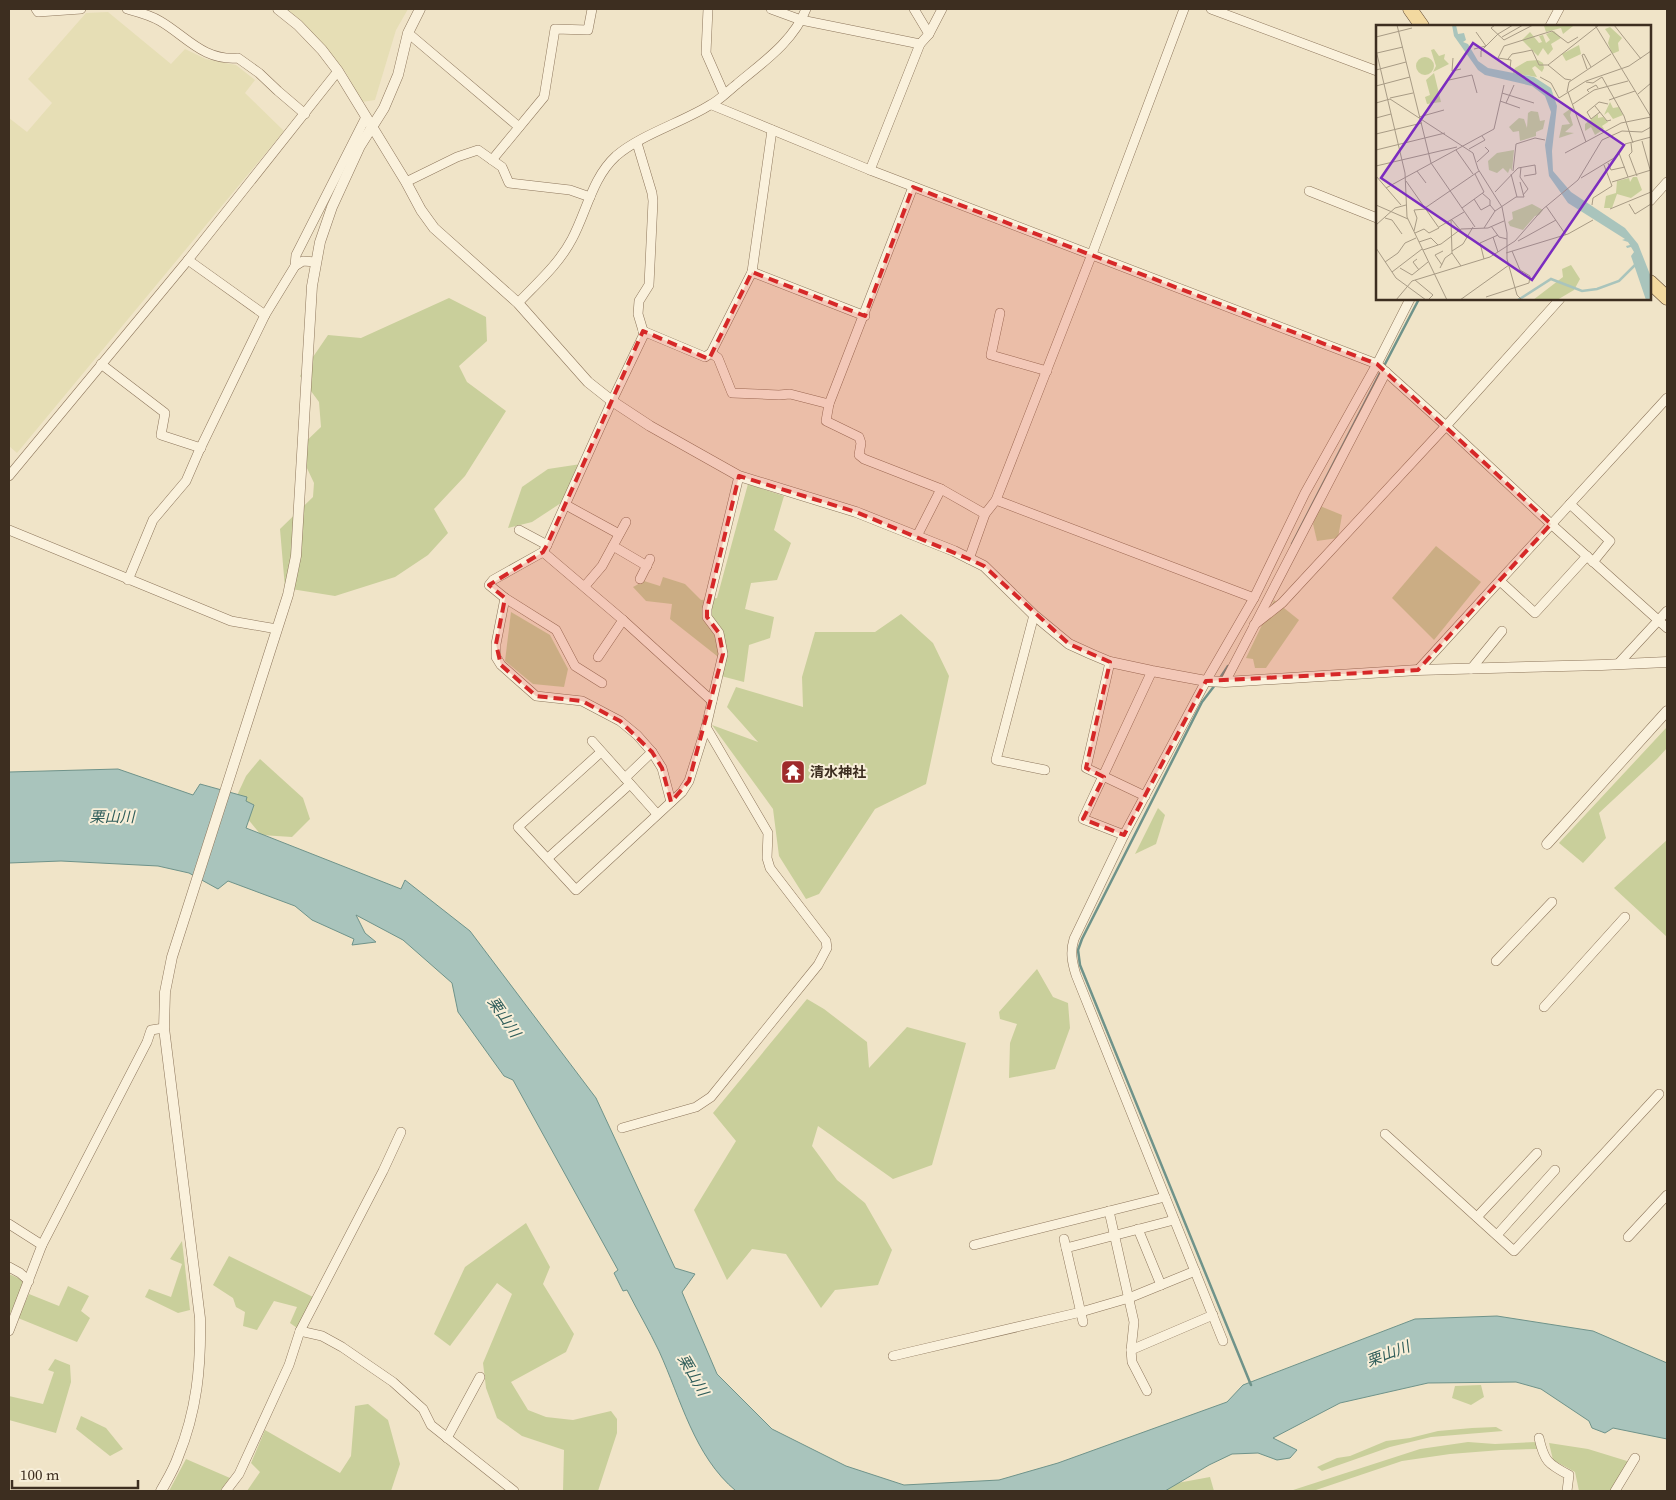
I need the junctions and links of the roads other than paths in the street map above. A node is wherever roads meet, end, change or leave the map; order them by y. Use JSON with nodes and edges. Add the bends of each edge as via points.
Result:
{"nodes":[{"id":1,"x":36,"y":9,"type":"edge"},
{"id":2,"x":82,"y":9,"type":"edge"},
{"id":3,"x":127,"y":9,"type":"edge"},
{"id":4,"x":278,"y":9,"type":"edge"},
{"id":5,"x":420,"y":9,"type":"edge"},
{"id":6,"x":592,"y":9,"type":"edge"},
{"id":7,"x":708,"y":9,"type":"edge"},
{"id":8,"x":771,"y":9,"type":"edge"},
{"id":9,"x":806,"y":9,"type":"edge"},
{"id":10,"x":914,"y":9,"type":"edge"},
{"id":11,"x":942,"y":9,"type":"edge"},
{"id":12,"x":1184,"y":9,"type":"edge"},
{"id":13,"x":1211,"y":9,"type":"edge"},
{"id":14,"x":1410,"y":9,"type":"edge"},
{"id":15,"x":1559,"y":9,"type":"edge"},
{"id":16,"x":802,"y":20,"type":"junction"},
{"id":17,"x":1421,"y":25,"type":"edge"},
{"id":18,"x":1551,"y":25,"type":"edge"},
{"id":19,"x":408,"y":33,"type":"junction"},
{"id":20,"x":929,"y":34,"type":"junction"},
{"id":21,"x":920,"y":44,"type":"junction"},
{"id":22,"x":338,"y":71,"type":"junction"},
{"id":23,"x":1376,"y":71,"type":"edge"},
{"id":24,"x":724,"y":94,"type":"junction"},
{"id":25,"x":712,"y":105,"type":"junction"},
{"id":26,"x":305,"y":114,"type":"junction"},
{"id":27,"x":366,"y":117,"type":"junction"},
{"id":28,"x":372,"y":126,"type":"junction"},
{"id":29,"x":520,"y":127,"type":"junction"},
{"id":30,"x":772,"y":130,"type":"junction"},
{"id":31,"x":637,"y":143,"type":"junction"},
{"id":32,"x":492,"y":160,"type":"junction"},
{"id":33,"x":870,"y":170,"type":"junction"},
{"id":34,"x":406,"y":182,"type":"junction"},
{"id":35,"x":1667,"y":182,"type":"edge"},
{"id":36,"x":913,"y":186,"type":"junction"},
{"id":37,"x":1308,"y":191,"type":"dead end"},
{"id":38,"x":590,"y":197,"type":"junction"},
{"id":39,"x":1651,"y":200,"type":"edge"},
{"id":40,"x":1376,"y":218,"type":"edge"},
{"id":41,"x":1092,"y":254,"type":"junction"},
{"id":42,"x":188,"y":260,"type":"junction"},
{"id":43,"x":316,"y":262,"type":"junction"},
{"id":44,"x":294,"y":266,"type":"junction"},
{"id":45,"x":752,"y":272,"type":"junction"},
{"id":46,"x":1651,"y":283,"type":"edge"},
{"id":47,"x":1667,"y":298,"type":"edge"},
{"id":48,"x":1409,"y":300,"type":"edge"},
{"id":49,"x":1559,"y":300,"type":"edge"},
{"id":50,"x":518,"y":303,"type":"junction"},
{"id":51,"x":1000,"y":313,"type":"dead end"},
{"id":52,"x":264,"y":315,"type":"junction"},
{"id":53,"x":864,"y":316,"type":"junction"},
{"id":54,"x":643,"y":331,"type":"junction"},
{"id":55,"x":712,"y":354,"type":"junction"},
{"id":56,"x":101,"y":364,"type":"junction"},
{"id":57,"x":1377,"y":364,"type":"junction"},
{"id":58,"x":1047,"y":371,"type":"junction"},
{"id":59,"x":1386,"y":372,"type":"junction"},
{"id":60,"x":1667,"y":398,"type":"edge"},
{"id":61,"x":612,"y":401,"type":"junction"},
{"id":62,"x":829,"y":404,"type":"junction"},
{"id":63,"x":1446,"y":426,"type":"junction"},
{"id":64,"x":201,"y":448,"type":"junction"},
{"id":65,"x":9,"y":476,"type":"edge"},
{"id":66,"x":739,"y":476,"type":"junction"},
{"id":67,"x":941,"y":489,"type":"junction"},
{"id":68,"x":996,"y":500,"type":"junction"},
{"id":69,"x":1570,"y":504,"type":"junction"},
{"id":70,"x":566,"y":505,"type":"junction"},
{"id":71,"x":985,"y":514,"type":"junction"},
{"id":72,"x":626,"y":522,"type":"dead end"},
{"id":73,"x":1551,"y":524,"type":"junction"},
{"id":74,"x":9,"y":530,"type":"edge"},
{"id":75,"x":519,"y":530,"type":"dead end"},
{"id":76,"x":620,"y":534,"type":"junction"},
{"id":77,"x":917,"y":536,"type":"junction"},
{"id":78,"x":613,"y":546,"type":"junction"},
{"id":79,"x":545,"y":548,"type":"junction"},
{"id":80,"x":969,"y":559,"type":"junction"},
{"id":81,"x":1590,"y":559,"type":"junction"},
{"id":82,"x":640,"y":579,"type":"dead end"},
{"id":83,"x":128,"y":580,"type":"junction"},
{"id":84,"x":1500,"y":581,"type":"junction"},
{"id":85,"x":585,"y":586,"type":"junction"},
{"id":86,"x":506,"y":598,"type":"junction"},
{"id":87,"x":1254,"y":598,"type":"junction"},
{"id":88,"x":1667,"y":611,"type":"edge"},
{"id":89,"x":1034,"y":616,"type":"junction"},
{"id":90,"x":623,"y":620,"type":"junction"},
{"id":91,"x":1660,"y":620,"type":"junction"},
{"id":92,"x":1254,"y":625,"type":"junction"},
{"id":93,"x":1667,"y":628,"type":"edge"},
{"id":94,"x":277,"y":630,"type":"junction"},
{"id":95,"x":1502,"y":631,"type":"dead end"},
{"id":96,"x":598,"y":657,"type":"dead end"},
{"id":97,"x":1110,"y":662,"type":"junction"},
{"id":98,"x":1667,"y":662,"type":"edge"},
{"id":99,"x":1618,"y":664,"type":"junction"},
{"id":100,"x":1471,"y":669,"type":"junction"},
{"id":101,"x":1418,"y":670,"type":"junction"},
{"id":102,"x":1152,"y":671,"type":"junction"},
{"id":103,"x":1206,"y":681,"type":"junction"},
{"id":104,"x":1225,"y":682,"type":"junction"},
{"id":105,"x":602,"y":683,"type":"dead end"},
{"id":106,"x":712,"y":701,"type":"junction"},
{"id":107,"x":1667,"y":711,"type":"edge"},
{"id":108,"x":706,"y":727,"type":"junction"},
{"id":109,"x":592,"y":741,"type":"dead end"},
{"id":110,"x":602,"y":752,"type":"junction"},
{"id":111,"x":652,"y":752,"type":"junction"},
{"id":112,"x":1045,"y":770,"type":"dead end"},
{"id":113,"x":1104,"y":777,"type":"junction"},
{"id":114,"x":628,"y":781,"type":"junction"},
{"id":115,"x":1145,"y":796,"type":"junction"},
{"id":116,"x":671,"y":802,"type":"junction"},
{"id":117,"x":657,"y":814,"type":"junction"},
{"id":118,"x":1124,"y":835,"type":"junction"},
{"id":119,"x":1546,"y":844,"type":"dead end"},
{"id":120,"x":548,"y":858,"type":"junction"},
{"id":121,"x":1552,"y":902,"type":"dead end"},
{"id":122,"x":1625,"y":917,"type":"dead end"},
{"id":123,"x":1496,"y":961,"type":"dead end"},
{"id":124,"x":1544,"y":1007,"type":"dead end"},
{"id":125,"x":164,"y":1028,"type":"junction"},
{"id":126,"x":1659,"y":1094,"type":"dead end"},
{"id":127,"x":622,"y":1128,"type":"dead end"},
{"id":128,"x":401,"y":1132,"type":"dead end"},
{"id":129,"x":1385,"y":1134,"type":"dead end"},
{"id":130,"x":1537,"y":1153,"type":"dead end"},
{"id":131,"x":1555,"y":1170,"type":"dead end"},
{"id":132,"x":1667,"y":1195,"type":"edge"},
{"id":133,"x":1165,"y":1197,"type":"junction"},
{"id":134,"x":1109,"y":1211,"type":"junction"},
{"id":135,"x":1477,"y":1217,"type":"junction"},
{"id":136,"x":1174,"y":1220,"type":"junction"},
{"id":137,"x":9,"y":1224,"type":"edge"},
{"id":138,"x":1138,"y":1229,"type":"junction"},
{"id":139,"x":1114,"y":1235,"type":"junction"},
{"id":140,"x":1497,"y":1235,"type":"junction"},
{"id":141,"x":1628,"y":1237,"type":"dead end"},
{"id":142,"x":42,"y":1245,"type":"junction"},
{"id":143,"x":974,"y":1245,"type":"dead end"},
{"id":144,"x":9,"y":1267,"type":"edge"},
{"id":145,"x":1195,"y":1271,"type":"junction"},
{"id":146,"x":29,"y":1280,"type":"junction"},
{"id":147,"x":1161,"y":1285,"type":"junction"},
{"id":148,"x":1129,"y":1298,"type":"junction"},
{"id":149,"x":1082,"y":1312,"type":"junction"},
{"id":150,"x":1213,"y":1315,"type":"junction"},
{"id":151,"x":1083,"y":1322,"type":"dead end"},
{"id":152,"x":9,"y":1331,"type":"edge"},
{"id":153,"x":300,"y":1331,"type":"junction"},
{"id":154,"x":1224,"y":1341,"type":"dead end"},
{"id":155,"x":1131,"y":1350,"type":"junction"},
{"id":156,"x":893,"y":1356,"type":"dead end"},
{"id":157,"x":480,"y":1377,"type":"dead end"},
{"id":158,"x":1147,"y":1391,"type":"dead end"},
{"id":159,"x":447,"y":1438,"type":"junction"},
{"id":160,"x":1539,"y":1438,"type":"dead end"},
{"id":161,"x":1635,"y":1458,"type":"dead end"},
{"id":162,"x":161,"y":1491,"type":"edge"},
{"id":163,"x":226,"y":1491,"type":"edge"},
{"id":164,"x":514,"y":1491,"type":"edge"},
{"id":165,"x":1567,"y":1491,"type":"edge"},
{"id":166,"x":1615,"y":1491,"type":"edge"}],
"edges":[{"from":1,"to":2,"type":"street","via":[[38,12]]},
{"from":3,"to":26,"type":"street","via":[[158,20],[196,47],[220,56],[238,58]]},
{"from":4,"to":22,"type":"street","via":[[298,25]]},
{"from":5,"to":19,"type":"street"},
{"from":6,"to":29,"type":"street","via":[[588,30],[555,29],[544,97]]},
{"from":7,"to":24,"type":"street","via":[[706,53]]},
{"from":8,"to":16,"type":"street"},
{"from":9,"to":16,"type":"street"},
{"from":10,"to":20,"type":"street"},
{"from":11,"to":20,"type":"street"},
{"from":12,"to":41,"type":"street"},
{"from":13,"to":23,"type":"street"},
{"from":14,"to":17,"type":"main road"},
{"from":15,"to":18,"type":"street"},
{"from":16,"to":21,"type":"street"},
{"from":16,"to":24,"type":"street","via":[[782,45]]},
{"from":19,"to":28,"type":"street","via":[[398,75],[384,108]]},
{"from":19,"to":29,"type":"street"},
{"from":20,"to":21,"type":"street"},
{"from":21,"to":33,"type":"street"},
{"from":22,"to":26,"type":"street"},
{"from":22,"to":27,"type":"street"},
{"from":24,"to":25,"type":"street"},
{"from":25,"to":30,"type":"street"},
{"from":25,"to":31,"type":"street"},
{"from":26,"to":42,"type":"street"},
{"from":27,"to":28,"type":"street"},
{"from":27,"to":44,"type":"street","via":[[296,255]]},
{"from":28,"to":34,"type":"street"},
{"from":28,"to":43,"type":"street","via":[[332,207]]},
{"from":29,"to":32,"type":"street"},
{"from":30,"to":33,"type":"street"},
{"from":30,"to":45,"type":"street"},
{"from":31,"to":38,"type":"street","via":[[605,167]]},
{"from":31,"to":54,"type":"street","via":[[653,201],[649,285],[639,301],[638,314]]},
{"from":32,"to":34,"type":"street","via":[[478,150]]},
{"from":32,"to":38,"type":"street","via":[[502,167],[509,184],[570,190]]},
{"from":33,"to":36,"type":"street"},
{"from":34,"to":50,"type":"street","via":[[434,228]]},
{"from":35,"to":39,"type":"street"},
{"from":36,"to":41,"type":"street"},
{"from":36,"to":53,"type":"street"},
{"from":37,"to":40,"type":"street"},
{"from":38,"to":50,"type":"street","via":[[567,247]]},
{"from":41,"to":57,"type":"street"},
{"from":41,"to":58,"type":"street"},
{"from":42,"to":52,"type":"street"},
{"from":42,"to":56,"type":"street"},
{"from":43,"to":44,"type":"street","via":[[303,261]]},
{"from":43,"to":94,"type":"street","via":[[296,556]]},
{"from":44,"to":52,"type":"street"},
{"from":45,"to":53,"type":"street"},
{"from":45,"to":55,"type":"street"},
{"from":46,"to":47,"type":"main road"},
{"from":48,"to":57,"type":"street"},
{"from":49,"to":63,"type":"street"},
{"from":50,"to":61,"type":"street","via":[[588,382]]},
{"from":51,"to":58,"type":"street","via":[[991,355]]},
{"from":52,"to":64,"type":"street"},
{"from":53,"to":62,"type":"street"},
{"from":54,"to":55,"type":"street","via":[[705,357]]},
{"from":54,"to":61,"type":"street"},
{"from":55,"to":62,"type":"street","via":[[718,358],[732,393],[790,394]]},
{"from":56,"to":64,"type":"street","via":[[165,413],[161,435]]},
{"from":56,"to":65,"type":"street"},
{"from":57,"to":59,"type":"street"},
{"from":57,"to":87,"type":"street","via":[[1305,493]]},
{"from":58,"to":68,"type":"street"},
{"from":59,"to":63,"type":"street"},
{"from":59,"to":92,"type":"street"},
{"from":60,"to":69,"type":"street"},
{"from":61,"to":66,"type":"street"},
{"from":61,"to":70,"type":"street"},
{"from":62,"to":67,"type":"street","via":[[826,421],[859,437],[858,455]]},
{"from":63,"to":73,"type":"street"},
{"from":63,"to":92,"type":"street","via":[[1282,602]]},
{"from":64,"to":83,"type":"street","via":[[186,482],[152,520]]},
{"from":66,"to":77,"type":"street","via":[[856,512]]},
{"from":66,"to":106,"type":"street","via":[[706,617],[719,633],[723,654]]},
{"from":67,"to":71,"type":"street"},
{"from":67,"to":77,"type":"street"},
{"from":68,"to":71,"type":"street"},
{"from":68,"to":87,"type":"street"},
{"from":69,"to":73,"type":"street"},
{"from":69,"to":81,"type":"street","via":[[1610,541]]},
{"from":70,"to":76,"type":"street"},
{"from":70,"to":79,"type":"street"},
{"from":71,"to":80,"type":"street"},
{"from":72,"to":76,"type":"street"},
{"from":73,"to":81,"type":"street"},
{"from":73,"to":84,"type":"street"},
{"from":74,"to":83,"type":"street"},
{"from":75,"to":79,"type":"street"},
{"from":76,"to":78,"type":"street"},
{"from":77,"to":80,"type":"street"},
{"from":78,"to":82,"type":"street","via":[[648,562]]},
{"from":78,"to":85,"type":"street"},
{"from":79,"to":85,"type":"street"},
{"from":79,"to":86,"type":"street","via":[[489,585]]},
{"from":80,"to":89,"type":"street","via":[[984,566]]},
{"from":81,"to":84,"type":"street","via":[[1534,612]]},
{"from":81,"to":91,"type":"street"},
{"from":83,"to":94,"type":"street","via":[[231,621]]},
{"from":84,"to":101,"type":"street"},
{"from":85,"to":90,"type":"street"},
{"from":86,"to":105,"type":"street","via":[[556,630],[574,666]]},
{"from":86,"to":111,"type":"street","via":[[496,644],[500,665],[536,696],[582,701],[620,721]]},
{"from":87,"to":103,"type":"street"},
{"from":88,"to":91,"type":"street"},
{"from":89,"to":97,"type":"street","via":[[1069,644]]},
{"from":89,"to":112,"type":"street","via":[[996,760]]},
{"from":90,"to":96,"type":"street"},
{"from":90,"to":106,"type":"street"},
{"from":91,"to":93,"type":"street"},
{"from":91,"to":99,"type":"street"},
{"from":92,"to":104,"type":"street"},
{"from":94,"to":125,"type":"street","via":[[170,966],[164,992]]},
{"from":95,"to":100,"type":"street"},
{"from":97,"to":102,"type":"street"},
{"from":97,"to":113,"type":"street","via":[[1086,768]]},
{"from":98,"to":99,"type":"street"},
{"from":99,"to":100,"type":"street"},
{"from":100,"to":101,"type":"street"},
{"from":101,"to":104,"type":"street"},
{"from":102,"to":103,"type":"street"},
{"from":102,"to":113,"type":"street"},
{"from":103,"to":104,"type":"street"},
{"from":103,"to":115,"type":"street"},
{"from":106,"to":108,"type":"street"},
{"from":107,"to":119,"type":"street"},
{"from":108,"to":116,"type":"street","via":[[689,781]]},
{"from":108,"to":127,"type":"street","via":[[768,833],[766,858],[770,868],[826,941],[827,948],[818,965],[711,1097],[696,1107]]},
{"from":109,"to":110,"type":"street"},
{"from":110,"to":114,"type":"street"},
{"from":110,"to":120,"type":"street","via":[[518,827]]},
{"from":111,"to":114,"type":"street"},
{"from":111,"to":116,"type":"street","via":[[662,768]]},
{"from":113,"to":115,"type":"street"},
{"from":113,"to":118,"type":"street","via":[[1083,819]]},
{"from":114,"to":117,"type":"street"},
{"from":114,"to":120,"type":"street"},
{"from":115,"to":118,"type":"street"},
{"from":116,"to":117,"type":"street"},
{"from":117,"to":120,"type":"street","via":[[576,890]]},
{"from":118,"to":133,"type":"street","via":[[1074,939],[1072,962]]},
{"from":121,"to":123,"type":"street"},
{"from":122,"to":124,"type":"street"},
{"from":125,"to":142,"type":"street","via":[[151,1030],[148,1042]]},
{"from":125,"to":162,"type":"street","via":[[200,1318],[201,1356],[188,1429]]},
{"from":126,"to":140,"type":"street","via":[[1514,1251]]},
{"from":128,"to":153,"type":"street"},
{"from":129,"to":135,"type":"street"},
{"from":130,"to":135,"type":"street"},
{"from":131,"to":140,"type":"street"},
{"from":132,"to":141,"type":"street"},
{"from":133,"to":134,"type":"street"},
{"from":133,"to":136,"type":"street"},
{"from":134,"to":139,"type":"street"},
{"from":134,"to":143,"type":"street"},
{"from":135,"to":140,"type":"street"},
{"from":136,"to":138,"type":"street"},
{"from":136,"to":145,"type":"street"},
{"from":137,"to":142,"type":"street"},
{"from":138,"to":139,"type":"street"},
{"from":138,"to":147,"type":"street"},
{"from":139,"to":148,"type":"street"},
{"from":139,"to":149,"type":"street","via":[[1065,1243]]},
{"from":142,"to":146,"type":"street"},
{"from":144,"to":146,"type":"street"},
{"from":145,"to":147,"type":"street"},
{"from":145,"to":150,"type":"street"},
{"from":146,"to":152,"type":"street"},
{"from":147,"to":148,"type":"street"},
{"from":148,"to":149,"type":"street"},
{"from":148,"to":155,"type":"street","via":[[1134,1322]]},
{"from":149,"to":151,"type":"street"},
{"from":149,"to":156,"type":"street"},
{"from":150,"to":154,"type":"street"},
{"from":150,"to":155,"type":"street"},
{"from":153,"to":159,"type":"street","via":[[322,1336],[393,1382],[423,1409],[431,1425]]},
{"from":153,"to":163,"type":"street","via":[[289,1365],[239,1474]]},
{"from":155,"to":158,"type":"street","via":[[1132,1362]]},
{"from":157,"to":159,"type":"street"},
{"from":159,"to":164,"type":"street"},
{"from":160,"to":165,"type":"street","via":[[1543,1455],[1551,1466],[1569,1475]]},
{"from":161,"to":166,"type":"street"}]}
